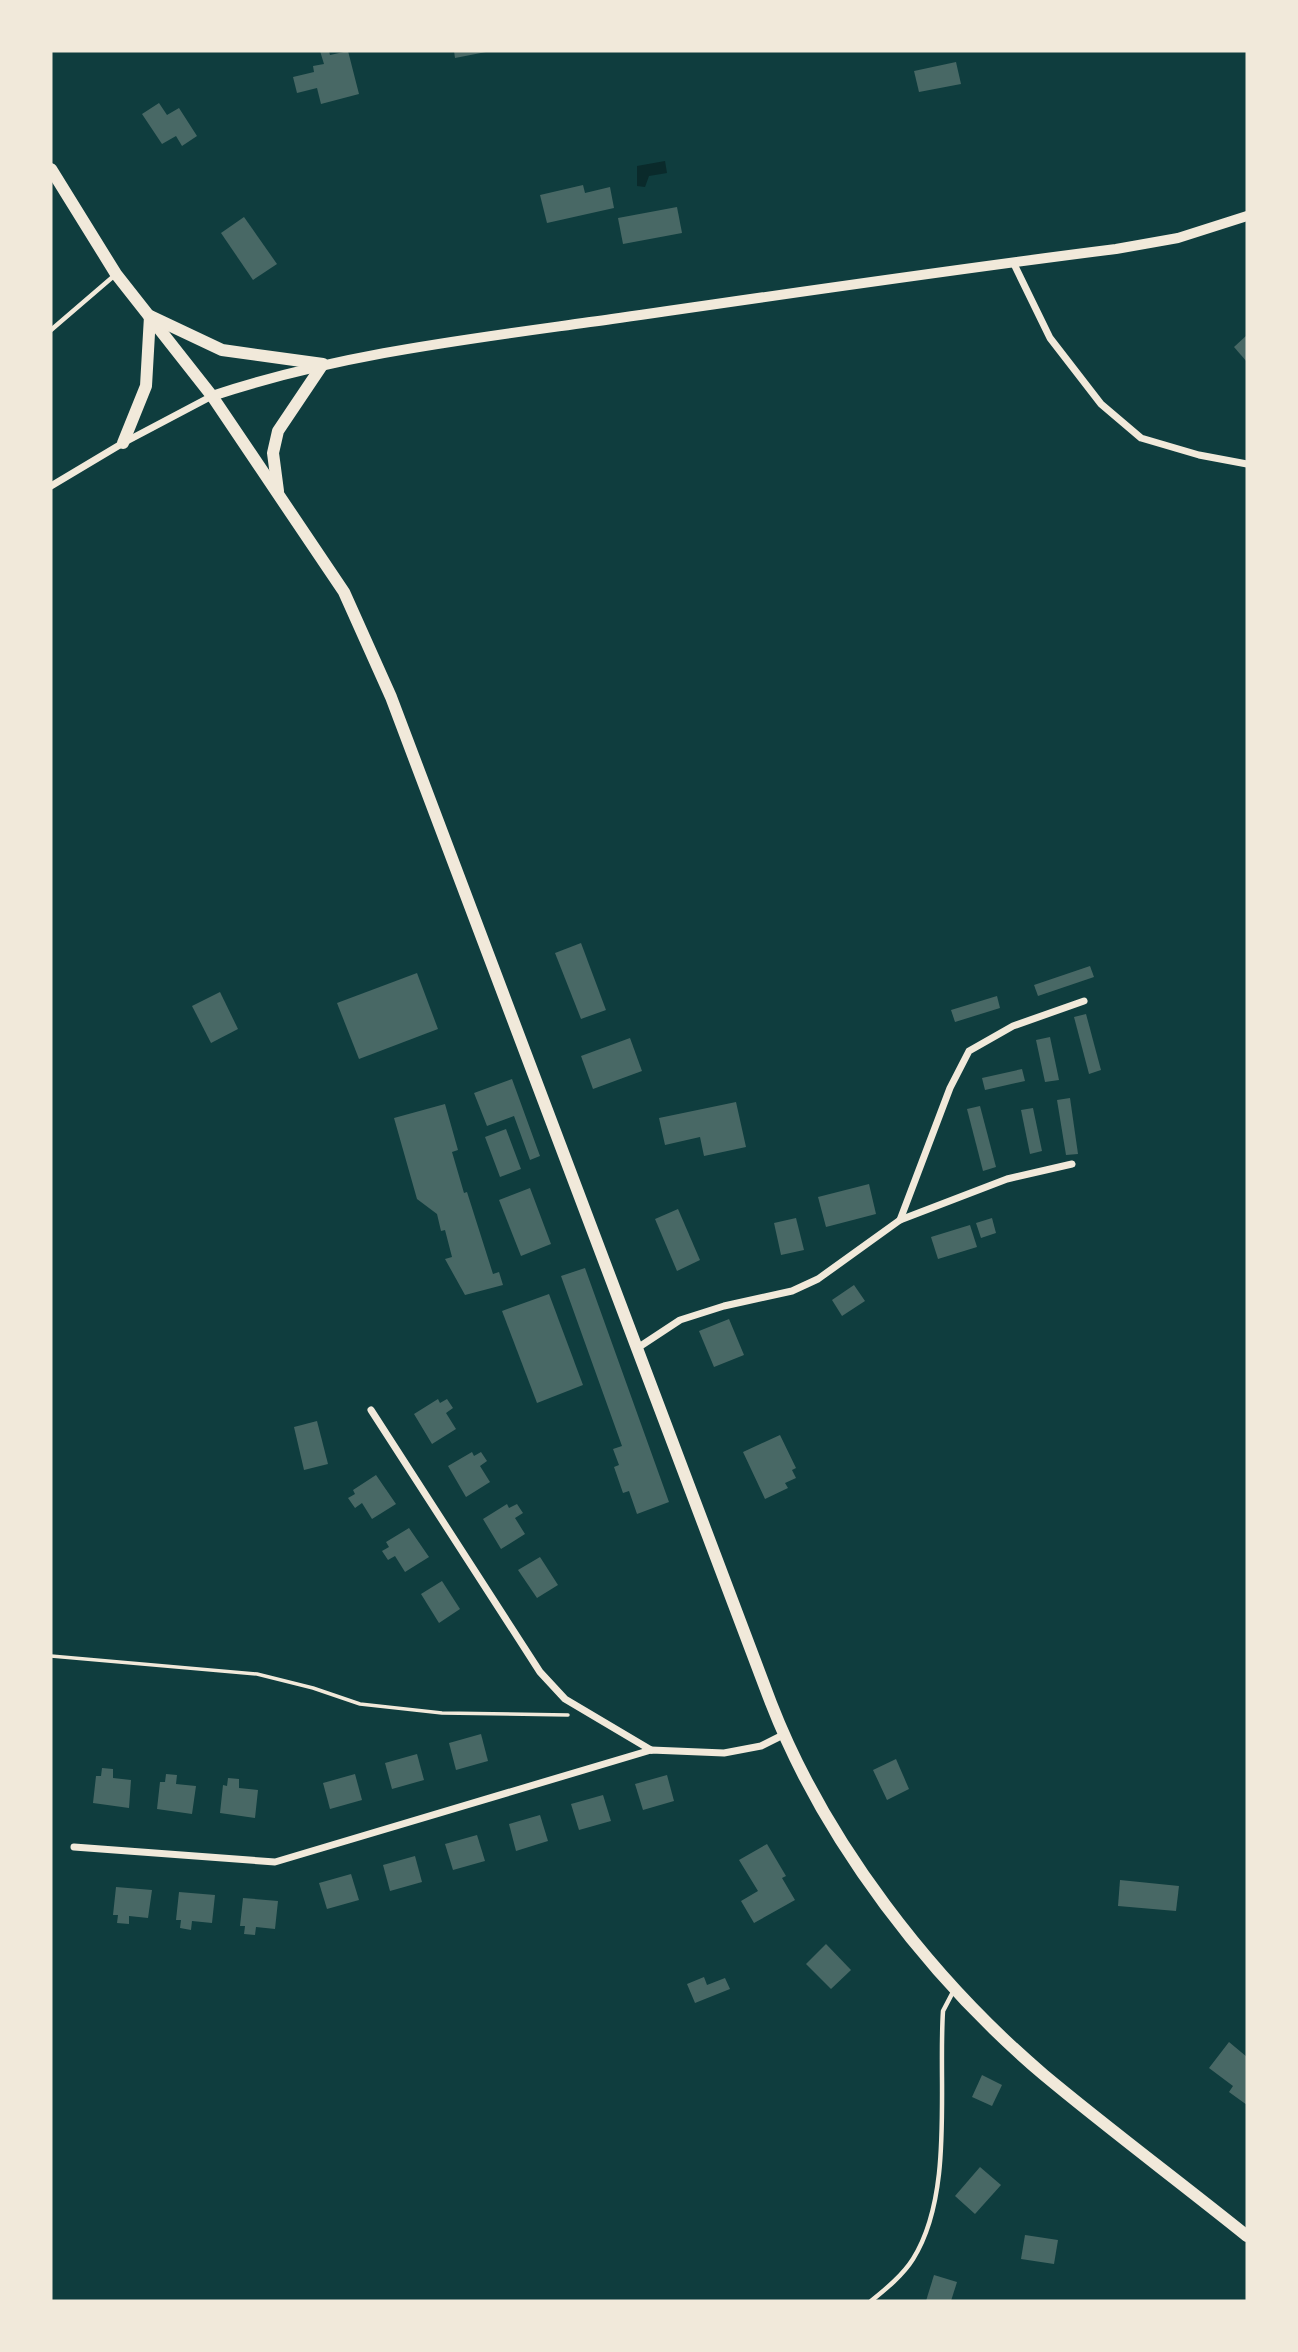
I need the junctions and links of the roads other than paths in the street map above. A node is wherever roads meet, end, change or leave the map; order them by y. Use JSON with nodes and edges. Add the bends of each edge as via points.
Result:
{"nodes":[{"id":1,"x":51,"y":169,"type":"edge"},
{"id":2,"x":1247,"y":216,"type":"edge"},
{"id":3,"x":1013,"y":262,"type":"junction"},
{"id":4,"x":116,"y":274,"type":"junction"},
{"id":5,"x":150,"y":316,"type":"junction"},
{"id":6,"x":51,"y":330,"type":"edge"},
{"id":7,"x":323,"y":364,"type":"junction"},
{"id":8,"x":212,"y":396,"type":"junction"},
{"id":9,"x":123,"y":443,"type":"junction"},
{"id":10,"x":1247,"y":464,"type":"edge"},
{"id":11,"x":51,"y":486,"type":"edge"},
{"id":12,"x":278,"y":495,"type":"junction"},
{"id":13,"x":1084,"y":1001,"type":"dead end"},
{"id":14,"x":1072,"y":1164,"type":"dead end"},
{"id":15,"x":900,"y":1220,"type":"junction"},
{"id":16,"x":636,"y":1349,"type":"junction"},
{"id":17,"x":371,"y":1410,"type":"dead end"},
{"id":18,"x":783,"y":1735,"type":"junction"},
{"id":19,"x":651,"y":1750,"type":"junction"},
{"id":20,"x":74,"y":1847,"type":"dead end"},
{"id":21,"x":956,"y":1987,"type":"junction"},
{"id":22,"x":1247,"y":2236,"type":"edge"},
{"id":23,"x":871,"y":2301,"type":"edge"}],
"edges":[{"from":1,"to":4,"type":"main road"},
{"from":2,"to":3,"type":"street","via":[[1178,239]]},
{"from":3,"to":7,"type":"street"},
{"from":3,"to":10,"type":"street","via":[[1050,338],[1101,404],[1141,438]]},
{"from":4,"to":5,"type":"main road"},
{"from":4,"to":6,"type":"lane"},
{"from":5,"to":7,"type":"main road","via":[[222,351]]},
{"from":5,"to":8,"type":"main road"},
{"from":5,"to":9,"type":"main road","via":[[146,386]]},
{"from":7,"to":8,"type":"street"},
{"from":7,"to":12,"type":"main road","via":[[278,431],[274,453]]},
{"from":8,"to":9,"type":"street"},
{"from":8,"to":12,"type":"main road"},
{"from":9,"to":11,"type":"street"},
{"from":12,"to":16,"type":"main road","via":[[344,592],[391,697]]},
{"from":13,"to":15,"type":"street","via":[[1013,1026],[969,1051],[950,1088]]},
{"from":14,"to":15,"type":"street","via":[[1007,1179]]},
{"from":15,"to":16,"type":"street","via":[[818,1279],[792,1291],[680,1320]]},
{"from":16,"to":18,"type":"main road"},
{"from":17,"to":19,"type":"street","via":[[540,1672],[565,1699]]},
{"from":18,"to":19,"type":"street","via":[[761,1746],[724,1753]]},
{"from":18,"to":21,"type":"main road","via":[[874,1891]]},
{"from":19,"to":20,"type":"street","via":[[275,1863]]},
{"from":21,"to":22,"type":"main road","via":[[1044,2074]]},
{"from":21,"to":23,"type":"lane","via":[[943,2011],[937,2176],[929,2225],[912,2260]]}]}
